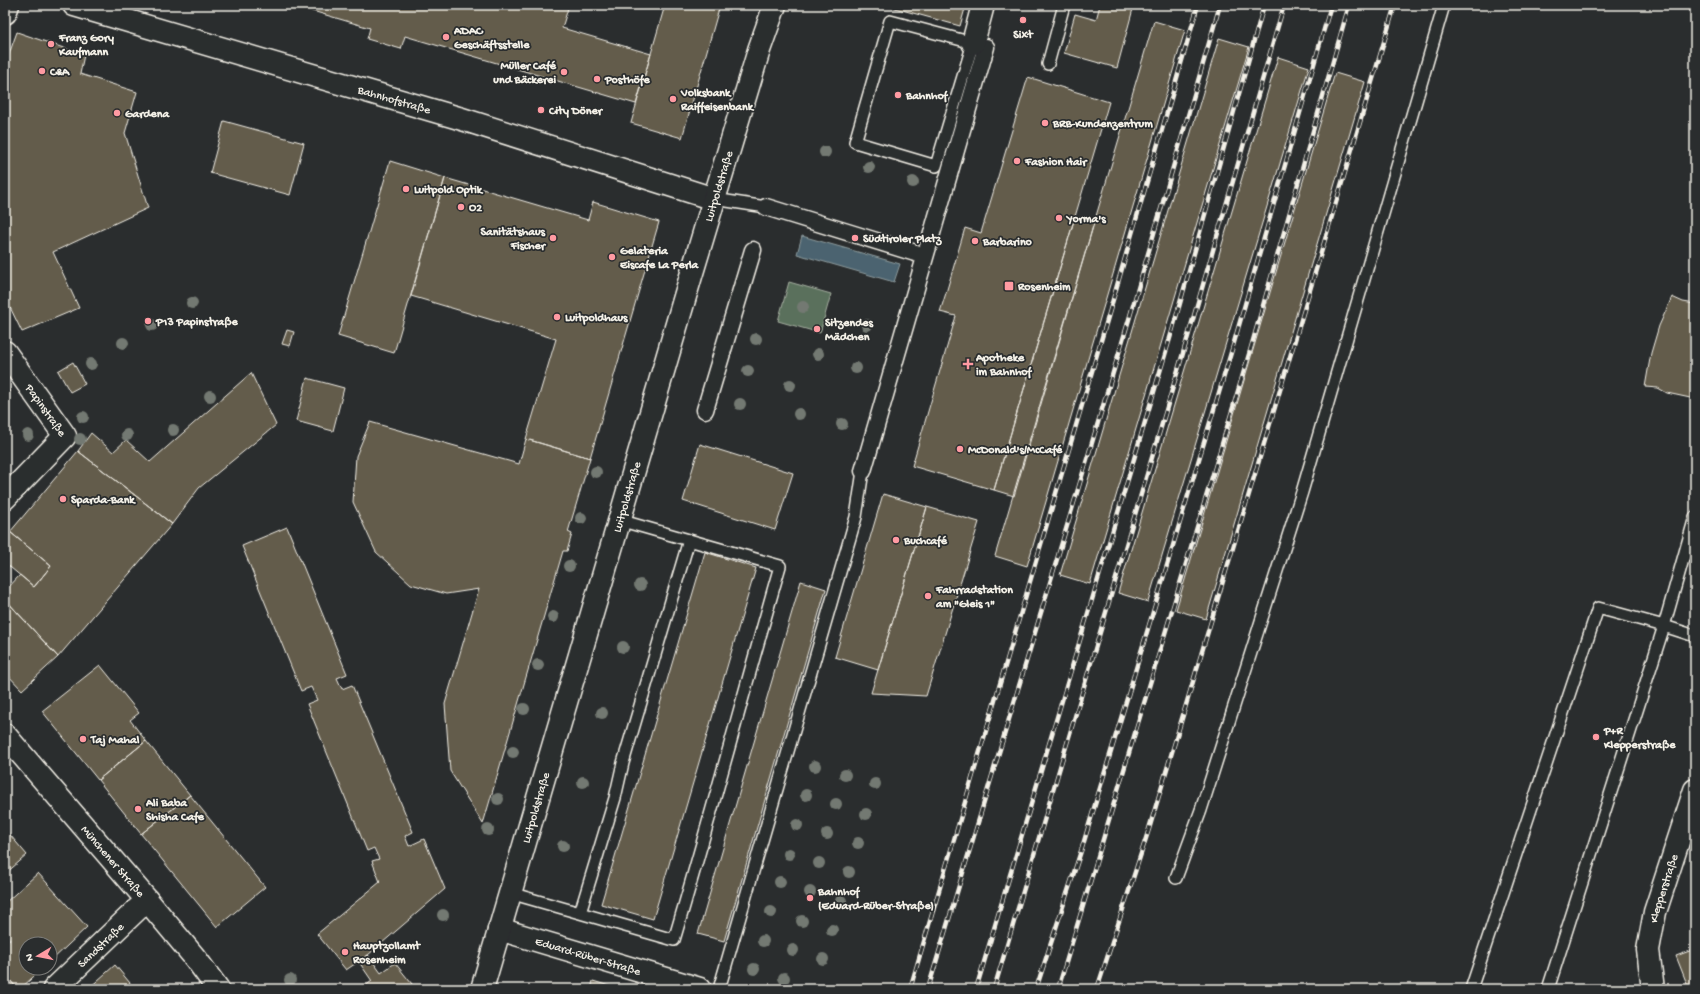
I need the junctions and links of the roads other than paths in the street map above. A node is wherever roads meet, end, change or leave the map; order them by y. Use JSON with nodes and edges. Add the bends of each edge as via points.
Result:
{"nodes":[{"id":1,"x":8,"y":5,"type":"edge"},
{"id":2,"x":74,"y":5,"type":"edge"},
{"id":3,"x":775,"y":5,"type":"edge"},
{"id":4,"x":983,"y":5,"type":"edge"},
{"id":5,"x":1064,"y":5,"type":"edge"},
{"id":6,"x":1444,"y":5,"type":"edge"},
{"id":7,"x":5,"y":13,"type":"edge"},
{"id":8,"x":979,"y":44,"type":"junction"},
{"id":9,"x":1048,"y":64,"type":"dead end"},
{"id":10,"x":714,"y":199,"type":"junction"},
{"id":11,"x":766,"y":207,"type":"joint"},
{"id":12,"x":753,"y":250,"type":"dead end"},
{"id":13,"x":925,"y":256,"type":"junction"},
{"id":14,"x":5,"y":352,"type":"edge"},
{"id":15,"x":705,"y":410,"type":"dead end"},
{"id":16,"x":863,"y":471,"type":"joint"},
{"id":17,"x":5,"y":498,"type":"edge"},
{"id":18,"x":1695,"y":517,"type":"edge"},
{"id":19,"x":619,"y":520,"type":"junction"},
{"id":20,"x":689,"y":540,"type":"junction"},
{"id":21,"x":1664,"y":626,"type":"junction"},
{"id":22,"x":1695,"y":636,"type":"edge"},
{"id":23,"x":5,"y":735,"type":"edge"},
{"id":24,"x":1695,"y":790,"type":"edge"},
{"id":25,"x":1176,"y":878,"type":"dead end"},
{"id":26,"x":510,"y":893,"type":"junction"},
{"id":27,"x":147,"y":900,"type":"junction"},
{"id":28,"x":580,"y":913,"type":"junction"},
{"id":29,"x":499,"y":929,"type":"junction"},
{"id":30,"x":54,"y":989,"type":"edge"},
{"id":31,"x":218,"y":989,"type":"edge"},
{"id":32,"x":482,"y":989,"type":"edge"},
{"id":33,"x":700,"y":989,"type":"edge"},
{"id":34,"x":719,"y":989,"type":"edge"},
{"id":35,"x":1471,"y":989,"type":"edge"},
{"id":36,"x":1548,"y":989,"type":"edge"},
{"id":37,"x":1653,"y":989,"type":"edge"}],
"edges":[{"from":1,"to":7,"type":"street"},
{"from":2,"to":10,"type":"street","name":"Bahnhofstraße","via":[[462,119]]},
{"from":3,"to":10,"type":"street","name":"Luitpoldstraße"},
{"from":4,"to":8,"type":"street"},
{"from":5,"to":9,"type":"lane"},
{"from":6,"to":25,"type":"lane","via":[[1302,492],[1201,810]]},
{"from":8,"to":8,"type":"lane","via":[[890,21],[855,142],[936,166]]},
{"from":8,"to":13,"type":"street"},
{"from":10,"to":11,"type":"lane"},
{"from":10,"to":19,"type":"street","name":"Luitpoldstraße"},
{"from":11,"to":13,"type":"street"},
{"from":12,"to":15,"type":"street"},
{"from":13,"to":16,"type":"street"},
{"from":14,"to":17,"type":"street","name":"Papinstraße","via":[[65,436]]},
{"from":16,"to":34,"type":"lane","via":[[856,517]]},
{"from":18,"to":21,"type":"lane"},
{"from":19,"to":20,"type":"lane"},
{"from":19,"to":26,"type":"street","name":"Luitpoldstraße"},
{"from":20,"to":28,"type":"lane"},
{"from":20,"to":28,"type":"lane","via":[[780,566],[700,852],[674,940]]},
{"from":21,"to":22,"type":"lane"},
{"from":21,"to":35,"type":"lane","via":[[1598,608]]},
{"from":21,"to":36,"type":"lane"},
{"from":23,"to":27,"type":"street","name":"Münchener Straße"},
{"from":24,"to":37,"type":"street","name":"Klepperstraße","via":[[1655,912],[1648,950]]},
{"from":26,"to":28,"type":"lane"},
{"from":26,"to":29,"type":"street","name":"Luitpoldstraße"},
{"from":27,"to":30,"type":"street","name":"Sandstraße"},
{"from":27,"to":31,"type":"street","name":"Münchener Straße","via":[[196,958]]},
{"from":29,"to":32,"type":"street","name":"Luitpoldstraße"},
{"from":29,"to":33,"type":"street","name":"Eduard-Rüber-Straße"}]}
